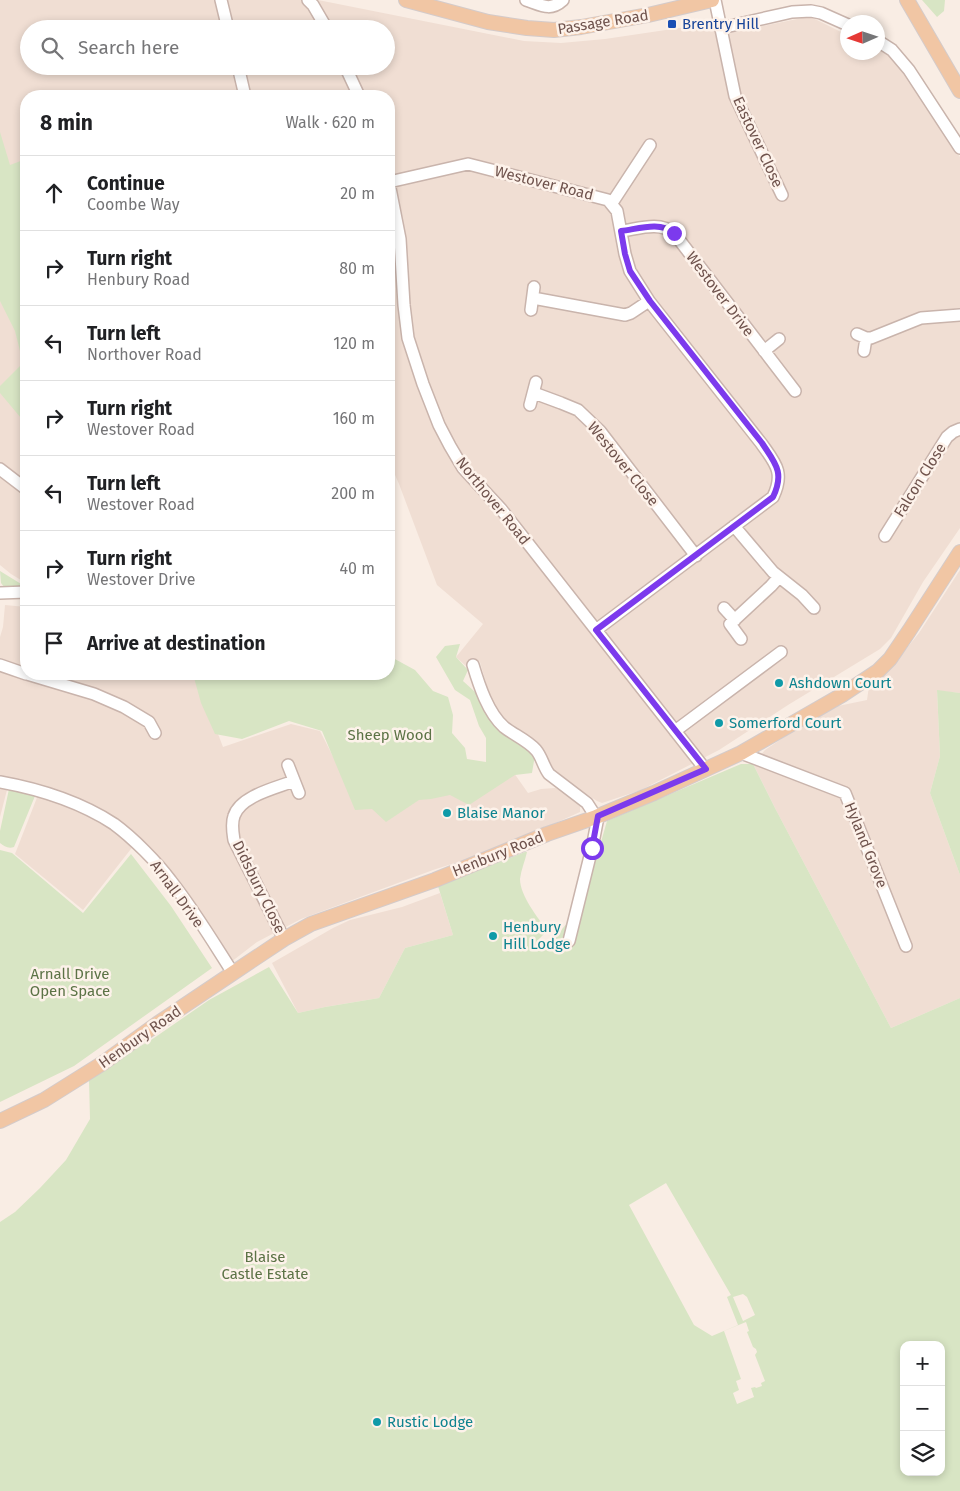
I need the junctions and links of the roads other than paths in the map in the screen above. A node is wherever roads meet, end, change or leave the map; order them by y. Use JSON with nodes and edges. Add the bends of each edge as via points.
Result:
{"nodes":[{"id":1,"x":221,"y":0,"type":"edge"},
{"id":2,"x":406,"y":0,"type":"edge"},
{"id":3,"x":526,"y":0,"type":"edge"},
{"id":4,"x":563,"y":0,"type":"edge"},
{"id":5,"x":714,"y":0,"type":"edge"},
{"id":6,"x":907,"y":0,"type":"edge"},
{"id":7,"x":311,"y":2,"type":"edge"},
{"id":8,"x":226,"y":20,"type":"edge"},
{"id":9,"x":322,"y":20,"type":"edge"},
{"id":10,"x":840,"y":21,"type":"edge"},
{"id":11,"x":721,"y":28,"type":"junction"},
{"id":12,"x":885,"y":46,"type":"edge"},
{"id":13,"x":240,"y":75,"type":"edge"},
{"id":14,"x":349,"y":75,"type":"edge"},
{"id":15,"x":244,"y":90,"type":"edge"},
{"id":16,"x":356,"y":90,"type":"edge"},
{"id":17,"x":960,"y":91,"type":"edge"},
{"id":18,"x":650,"y":145,"type":"dead end"},
{"id":19,"x":960,"y":148,"type":"edge"},
{"id":20,"x":395,"y":182,"type":"edge"},
{"id":21,"x":782,"y":195,"type":"dead end"},
{"id":22,"x":612,"y":203,"type":"junction"},
{"id":23,"x":395,"y":214,"type":"edge"},
{"id":24,"x":621,"y":231,"type":"junction"},
{"id":25,"x":533,"y":298,"type":"dead end"},
{"id":26,"x":650,"y":301,"type":"junction"},
{"id":27,"x":960,"y":315,"type":"edge"},
{"id":28,"x":779,"y":339,"type":"dead end"},
{"id":29,"x":764,"y":351,"type":"junction"},
{"id":30,"x":864,"y":351,"type":"dead end"},
{"id":31,"x":795,"y":391,"type":"dead end"},
{"id":32,"x":530,"y":405,"type":"dead end"},
{"id":33,"x":960,"y":429,"type":"edge"},
{"id":34,"x":0,"y":469,"type":"edge"},
{"id":35,"x":20,"y":484,"type":"edge"},
{"id":36,"x":734,"y":526,"type":"junction"},
{"id":37,"x":886,"y":536,"type":"dead end"},
{"id":38,"x":960,"y":552,"type":"edge"},
{"id":39,"x":696,"y":556,"type":"junction"},
{"id":40,"x":779,"y":577,"type":"junction"},
{"id":41,"x":20,"y":592,"type":"edge"},
{"id":42,"x":0,"y":593,"type":"edge"},
{"id":43,"x":724,"y":608,"type":"dead end"},
{"id":44,"x":814,"y":608,"type":"dead end"},
{"id":45,"x":734,"y":620,"type":"junction"},
{"id":46,"x":596,"y":630,"type":"junction"},
{"id":47,"x":741,"y":639,"type":"dead end"},
{"id":48,"x":781,"y":652,"type":"dead end"},
{"id":49,"x":0,"y":665,"type":"edge"},
{"id":50,"x":473,"y":665,"type":"dead end"},
{"id":51,"x":20,"y":672,"type":"edge"},
{"id":52,"x":47,"y":680,"type":"edge"},
{"id":53,"x":675,"y":731,"type":"junction"},
{"id":54,"x":155,"y":733,"type":"dead end"},
{"id":55,"x":741,"y":753,"type":"junction"},
{"id":56,"x":288,"y":765,"type":"dead end"},
{"id":57,"x":706,"y":769,"type":"junction"},
{"id":58,"x":294,"y":781,"type":"junction"},
{"id":59,"x":0,"y":782,"type":"edge"},
{"id":60,"x":298,"y":793,"type":"dead end"},
{"id":61,"x":597,"y":817,"type":"junction"},
{"id":62,"x":284,"y":939,"type":"junction"},
{"id":63,"x":569,"y":941,"type":"dead end"},
{"id":64,"x":906,"y":946,"type":"dead end"},
{"id":65,"x":233,"y":973,"type":"junction"},
{"id":66,"x":0,"y":1120,"type":"edge"}],
"edges":[{"from":1,"to":8,"type":"street"},
{"from":2,"to":5,"type":"main road","name":"Passage Road","via":[[488,22],[554,30],[648,15]]},
{"from":3,"to":4,"type":"street","via":[[551,8]]},
{"from":5,"to":11,"type":"street","name":"Eastover Close"},
{"from":6,"to":17,"type":"main road"},
{"from":7,"to":9,"type":"street"},
{"from":10,"to":11,"type":"street","via":[[811,11],[792,12]]},
{"from":11,"to":21,"type":"street","name":"Eastover Close","via":[[735,96]]},
{"from":12,"to":19,"type":"street","via":[[903,63]]},
{"from":13,"to":15,"type":"street"},
{"from":14,"to":16,"type":"street"},
{"from":18,"to":22,"type":"street"},
{"from":20,"to":22,"type":"street","name":"Westover Road","via":[[474,165]]},
{"from":22,"to":24,"type":"street","name":"Westover Road"},
{"from":23,"to":46,"type":"street","name":"Northover Road","via":[[408,338],[438,425],[463,468],[501,509]]},
{"from":24,"to":26,"type":"street","name":"Westover Road","via":[[630,271]]},
{"from":24,"to":29,"type":"street","name":"Westover Drive","via":[[660,226],[674,233]]},
{"from":25,"to":26,"type":"street","via":[[625,315]]},
{"from":26,"to":36,"type":"street","name":"Westover Road","via":[[777,465],[778,482],[773,497]]},
{"from":27,"to":30,"type":"street","via":[[921,318],[876,336],[861,336]]},
{"from":28,"to":29,"type":"street","name":"Westover Drive"},
{"from":29,"to":31,"type":"street","name":"Westover Drive"},
{"from":32,"to":39,"type":"street","name":"Westover Close","via":[[535,388],[578,410],[600,431]]},
{"from":33,"to":37,"type":"street","name":"Falcon Close","via":[[947,437]]},
{"from":34,"to":35,"type":"street"},
{"from":36,"to":39,"type":"street","name":"Westover Road"},
{"from":36,"to":40,"type":"street"},
{"from":38,"to":55,"type":"main road","name":"Henbury Road","via":[[890,659],[878,671]]},
{"from":39,"to":46,"type":"street","name":"Westover Road"},
{"from":40,"to":44,"type":"street"},
{"from":40,"to":45,"type":"street"},
{"from":41,"to":42,"type":"street"},
{"from":43,"to":45,"type":"street"},
{"from":45,"to":47,"type":"street","via":[[730,624]]},
{"from":46,"to":53,"type":"street","name":"Northover Road"},
{"from":48,"to":53,"type":"street"},
{"from":49,"to":51,"type":"street"},
{"from":50,"to":61,"type":"street","via":[[472,679],[500,722],[536,750],[549,774],[587,803]]},
{"from":52,"to":54,"type":"street","via":[[94,694],[152,718]]},
{"from":53,"to":57,"type":"street","name":"Northover Road"},
{"from":55,"to":57,"type":"main road","name":"Henbury Road"},
{"from":55,"to":64,"type":"street","name":"Hyland Grove","via":[[845,793]]},
{"from":56,"to":58,"type":"street"},
{"from":57,"to":61,"type":"main road","name":"Henbury Road"},
{"from":58,"to":60,"type":"street"},
{"from":58,"to":62,"type":"street","name":"Didsbury Close","via":[[251,798],[234,816],[232,828],[234,840]]},
{"from":59,"to":65,"type":"street","name":"Arnall Drive","via":[[28,787],[77,804],[114,825],[148,854],[171,880]]},
{"from":61,"to":62,"type":"main road","name":"Henbury Road","via":[[317,921]]},
{"from":61,"to":63,"type":"street"},
{"from":62,"to":65,"type":"main road","name":"Henbury Road"},
{"from":65,"to":66,"type":"main road","name":"Henbury Road","via":[[44,1100]]}]}
